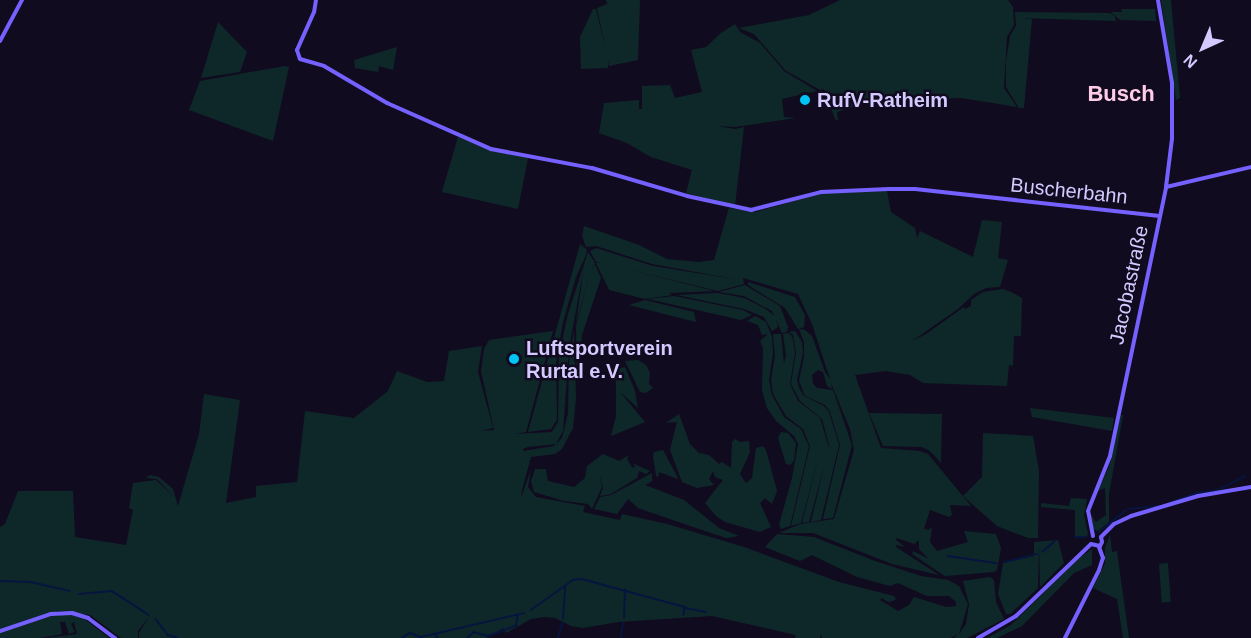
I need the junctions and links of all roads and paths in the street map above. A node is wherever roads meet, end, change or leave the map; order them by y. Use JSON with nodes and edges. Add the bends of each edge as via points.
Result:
{"nodes":[{"id":1,"x":316,"y":0,"type":"edge"},
{"id":2,"x":1158,"y":0,"type":"edge"},
{"id":3,"x":22,"y":1,"type":"edge"},
{"id":4,"x":0,"y":41,"type":"edge"},
{"id":5,"x":1251,"y":167,"type":"edge"},
{"id":6,"x":1166,"y":187,"type":"junction"},
{"id":7,"x":1158,"y":216,"type":"junction"},
{"id":8,"x":1251,"y":487,"type":"edge"},
{"id":9,"x":1093,"y":536,"type":"junction"},
{"id":10,"x":1101,"y":537,"type":"junction"},
{"id":11,"x":1091,"y":544,"type":"junction"},
{"id":12,"x":1099,"y":547,"type":"junction"},
{"id":13,"x":0,"y":632,"type":"edge"},
{"id":14,"x":115,"y":638,"type":"edge"},
{"id":15,"x":978,"y":638,"type":"edge"},
{"id":16,"x":1065,"y":638,"type":"edge"}],
"edges":[{"from":1,"to":7,"type":"main road","name":"Buscherbahn","via":[[297,50],[299,57],[336,72],[387,103],[491,149],[592,168],[743,209],[764,209],[806,195],[844,189],[915,189]]},
{"from":2,"to":6,"type":"main road","name":"Jacobastraße","via":[[1173,92]]},
{"from":3,"to":4,"type":"main road"},
{"from":5,"to":6,"type":"main road"},
{"from":6,"to":7,"type":"main road","name":"Jacobastraße"},
{"from":7,"to":9,"type":"main road","name":"Jacobastraße","via":[[1108,465],[1088,511]]},
{"from":8,"to":10,"type":"main road","via":[[1198,496],[1131,516],[1114,524]]},
{"from":9,"to":10,"type":"main road"},
{"from":9,"to":11,"type":"main road"},
{"from":10,"to":12,"type":"main road"},
{"from":11,"to":12,"type":"main road"},
{"from":11,"to":15,"type":"main road","via":[[1016,616]]},
{"from":12,"to":16,"type":"main road","via":[[1099,570]]},
{"from":13,"to":14,"type":"main road","via":[[51,614],[72,613],[82,615]]}]}
